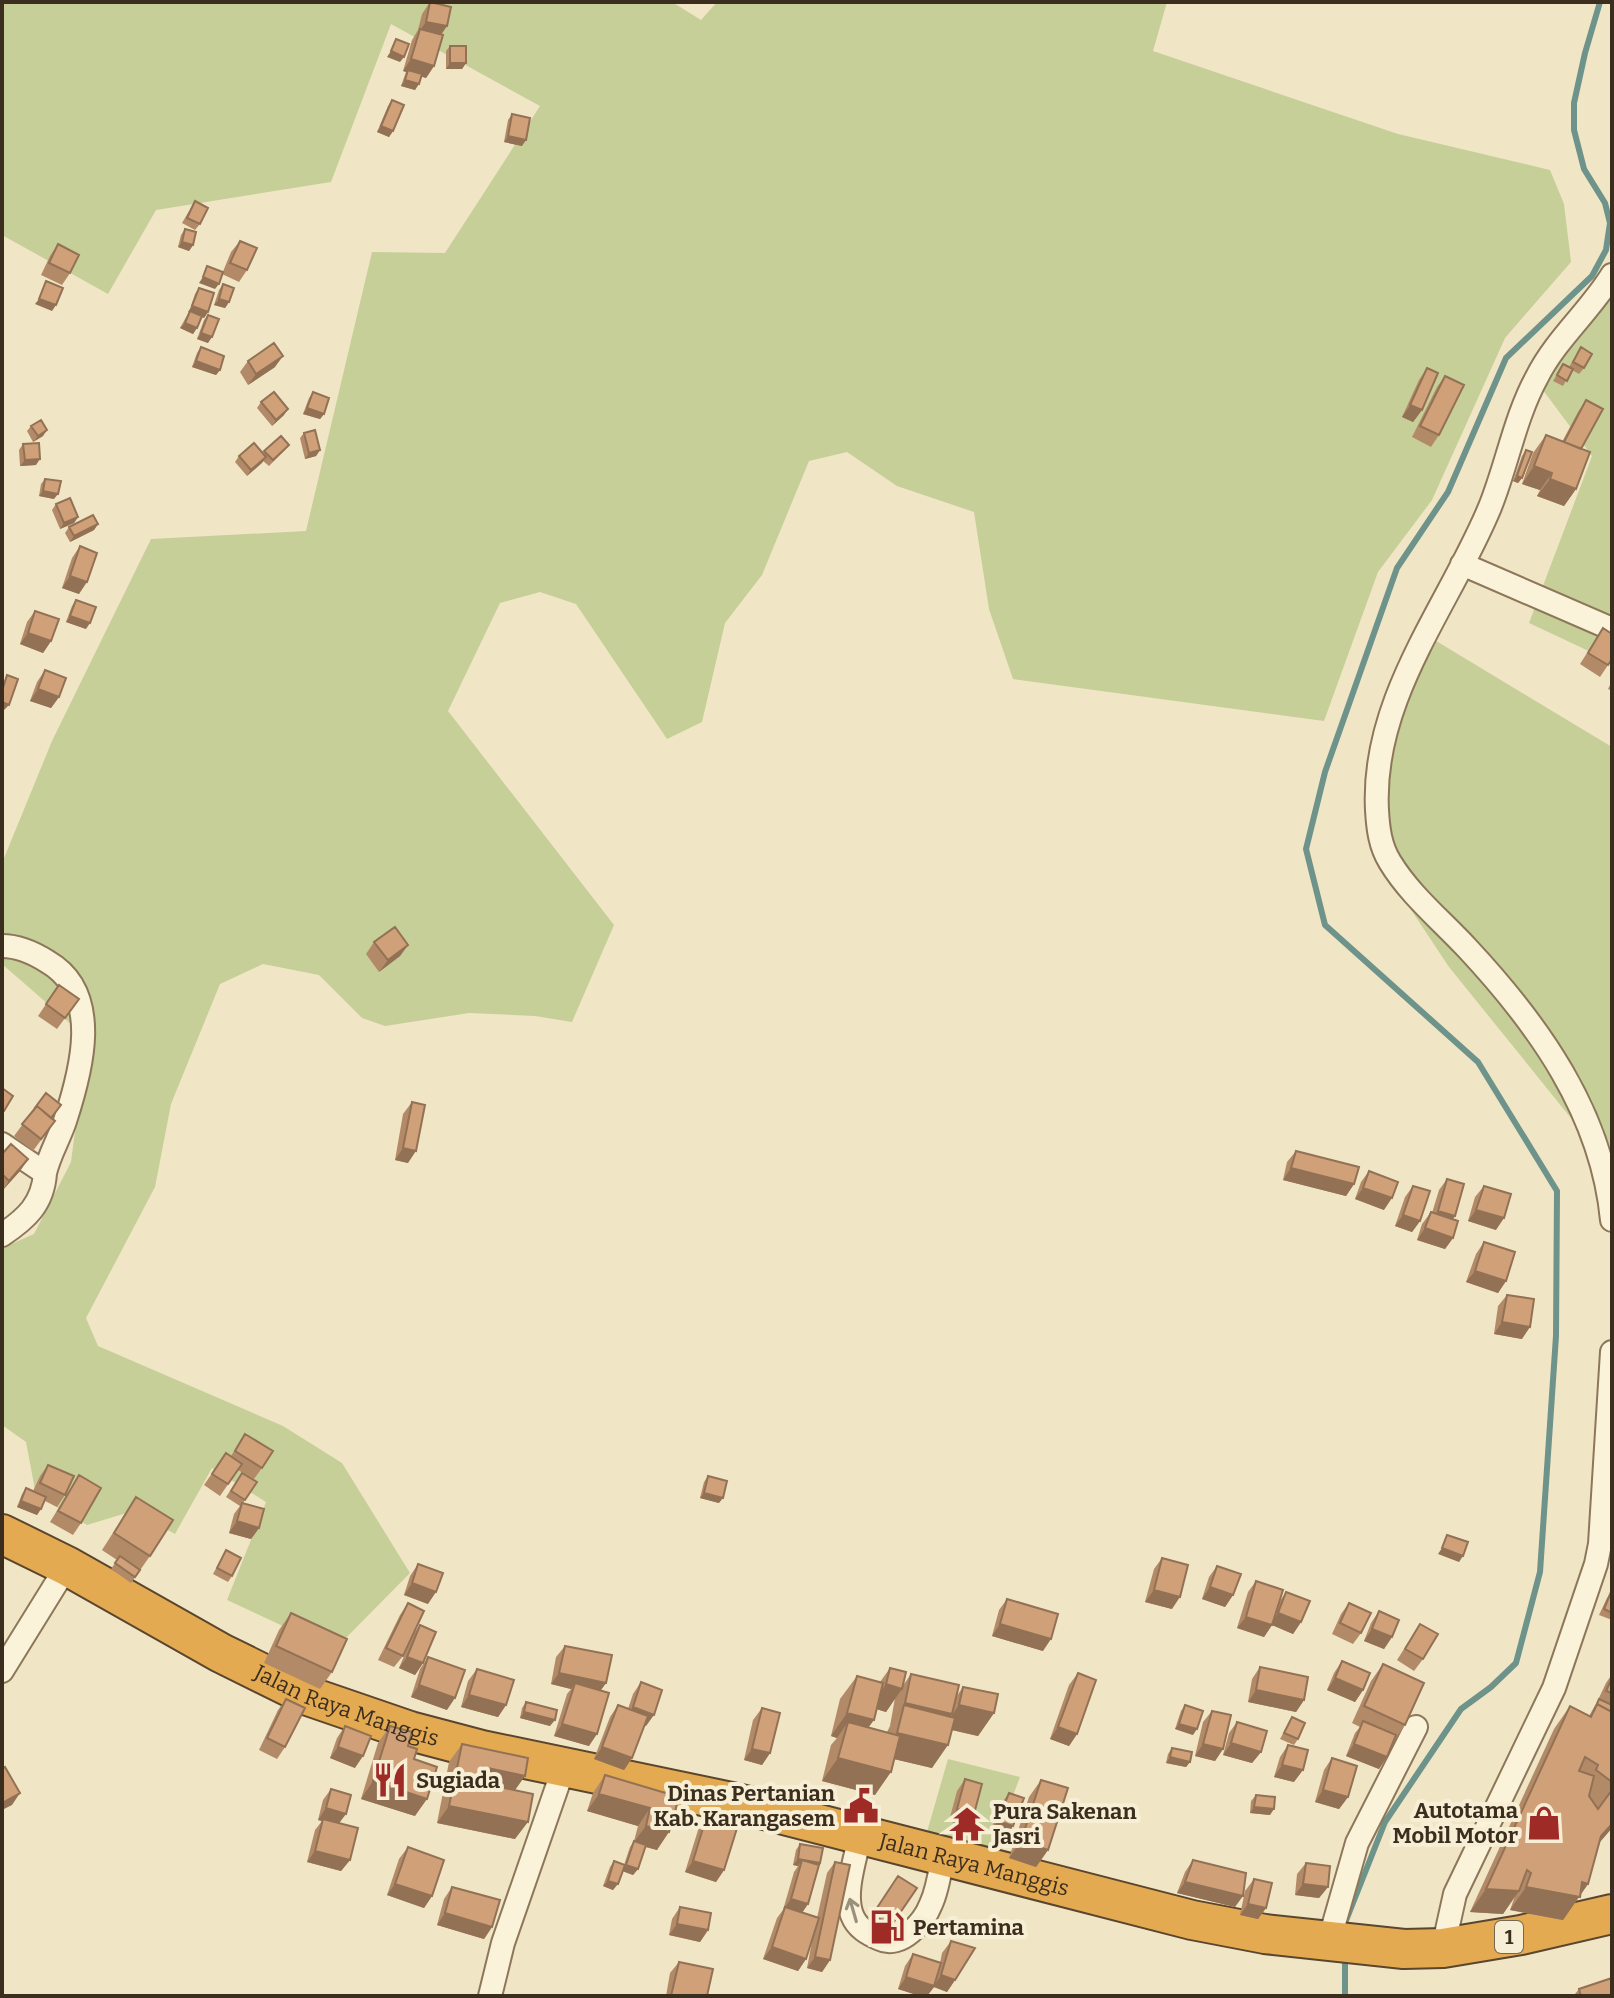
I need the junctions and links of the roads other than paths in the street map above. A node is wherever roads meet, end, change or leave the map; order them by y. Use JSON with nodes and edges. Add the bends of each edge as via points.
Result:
{"nodes":[{"id":1,"x":1612,"y":275,"type":"edge"},
{"id":2,"x":1462,"y":564,"type":"junction"},
{"id":3,"x":1612,"y":629,"type":"edge"},
{"id":4,"x":2,"y":946,"type":"edge"},
{"id":5,"x":2,"y":1144,"type":"edge"},
{"id":6,"x":45,"y":1173,"type":"junction"},
{"id":7,"x":1612,"y":1220,"type":"edge"},
{"id":8,"x":2,"y":1235,"type":"edge"},
{"id":9,"x":1612,"y":1352,"type":"edge"},
{"id":10,"x":2,"y":1534,"type":"edge"},
{"id":11,"x":67,"y":1566,"type":"junction"},
{"id":12,"x":2,"y":1671,"type":"edge"},
{"id":13,"x":1416,"y":1727,"type":"dead end"},
{"id":14,"x":564,"y":1767,"type":"junction"},
{"id":15,"x":860,"y":1835,"type":"junction"},
{"id":16,"x":943,"y":1855,"type":"junction"},
{"id":17,"x":1612,"y":1914,"type":"edge"},
{"id":18,"x":1335,"y":1941,"type":"junction"},
{"id":19,"x":1443,"y":1948,"type":"junction"},
{"id":20,"x":490,"y":1996,"type":"edge"}],
"edges":[{"from":1,"to":2,"type":"street","via":[[1536,378],[1489,510]]},
{"from":2,"to":3,"type":"street"},
{"from":2,"to":7,"type":"street","via":[[1397,696],[1378,768],[1380,835],[1401,878],[1498,981],[1546,1045],[1597,1143]]},
{"from":4,"to":6,"type":"street","via":[[35,954],[59,968],[74,986],[83,1011],[73,1090]]},
{"from":5,"to":6,"type":"street"},
{"from":6,"to":8,"type":"street","via":[[37,1206]]},
{"from":9,"to":19,"type":"street","via":[[1596,1564],[1554,1688],[1455,1894]]},
{"from":10,"to":11,"type":"highway","name":"Jalan Raya Manggis","number":"1"},
{"from":11,"to":12,"type":"street"},
{"from":11,"to":14,"type":"highway","name":"Jalan Raya Manggis","number":"1","via":[[308,1696],[410,1731]]},
{"from":13,"to":18,"type":"street","via":[[1357,1843]]},
{"from":14,"to":15,"type":"highway","name":"Jalan Raya Manggis","number":"1"},
{"from":14,"to":20,"type":"street"},
{"from":15,"to":16,"type":"highway","name":"Jalan Raya Manggis","number":"1"},
{"from":16,"to":15,"type":"street","one_way":true,"via":[[923,1918],[900,1939],[886,1942],[858,1926],[852,1914],[849,1897]]},
{"from":16,"to":18,"type":"highway","name":"Jalan Raya Manggis","number":"1","via":[[1192,1920]]},
{"from":17,"to":19,"type":"highway","name":"Jalan Raya Manggis","number":"1"},
{"from":18,"to":19,"type":"highway","name":"Jalan Raya Manggis","number":"1"}]}
